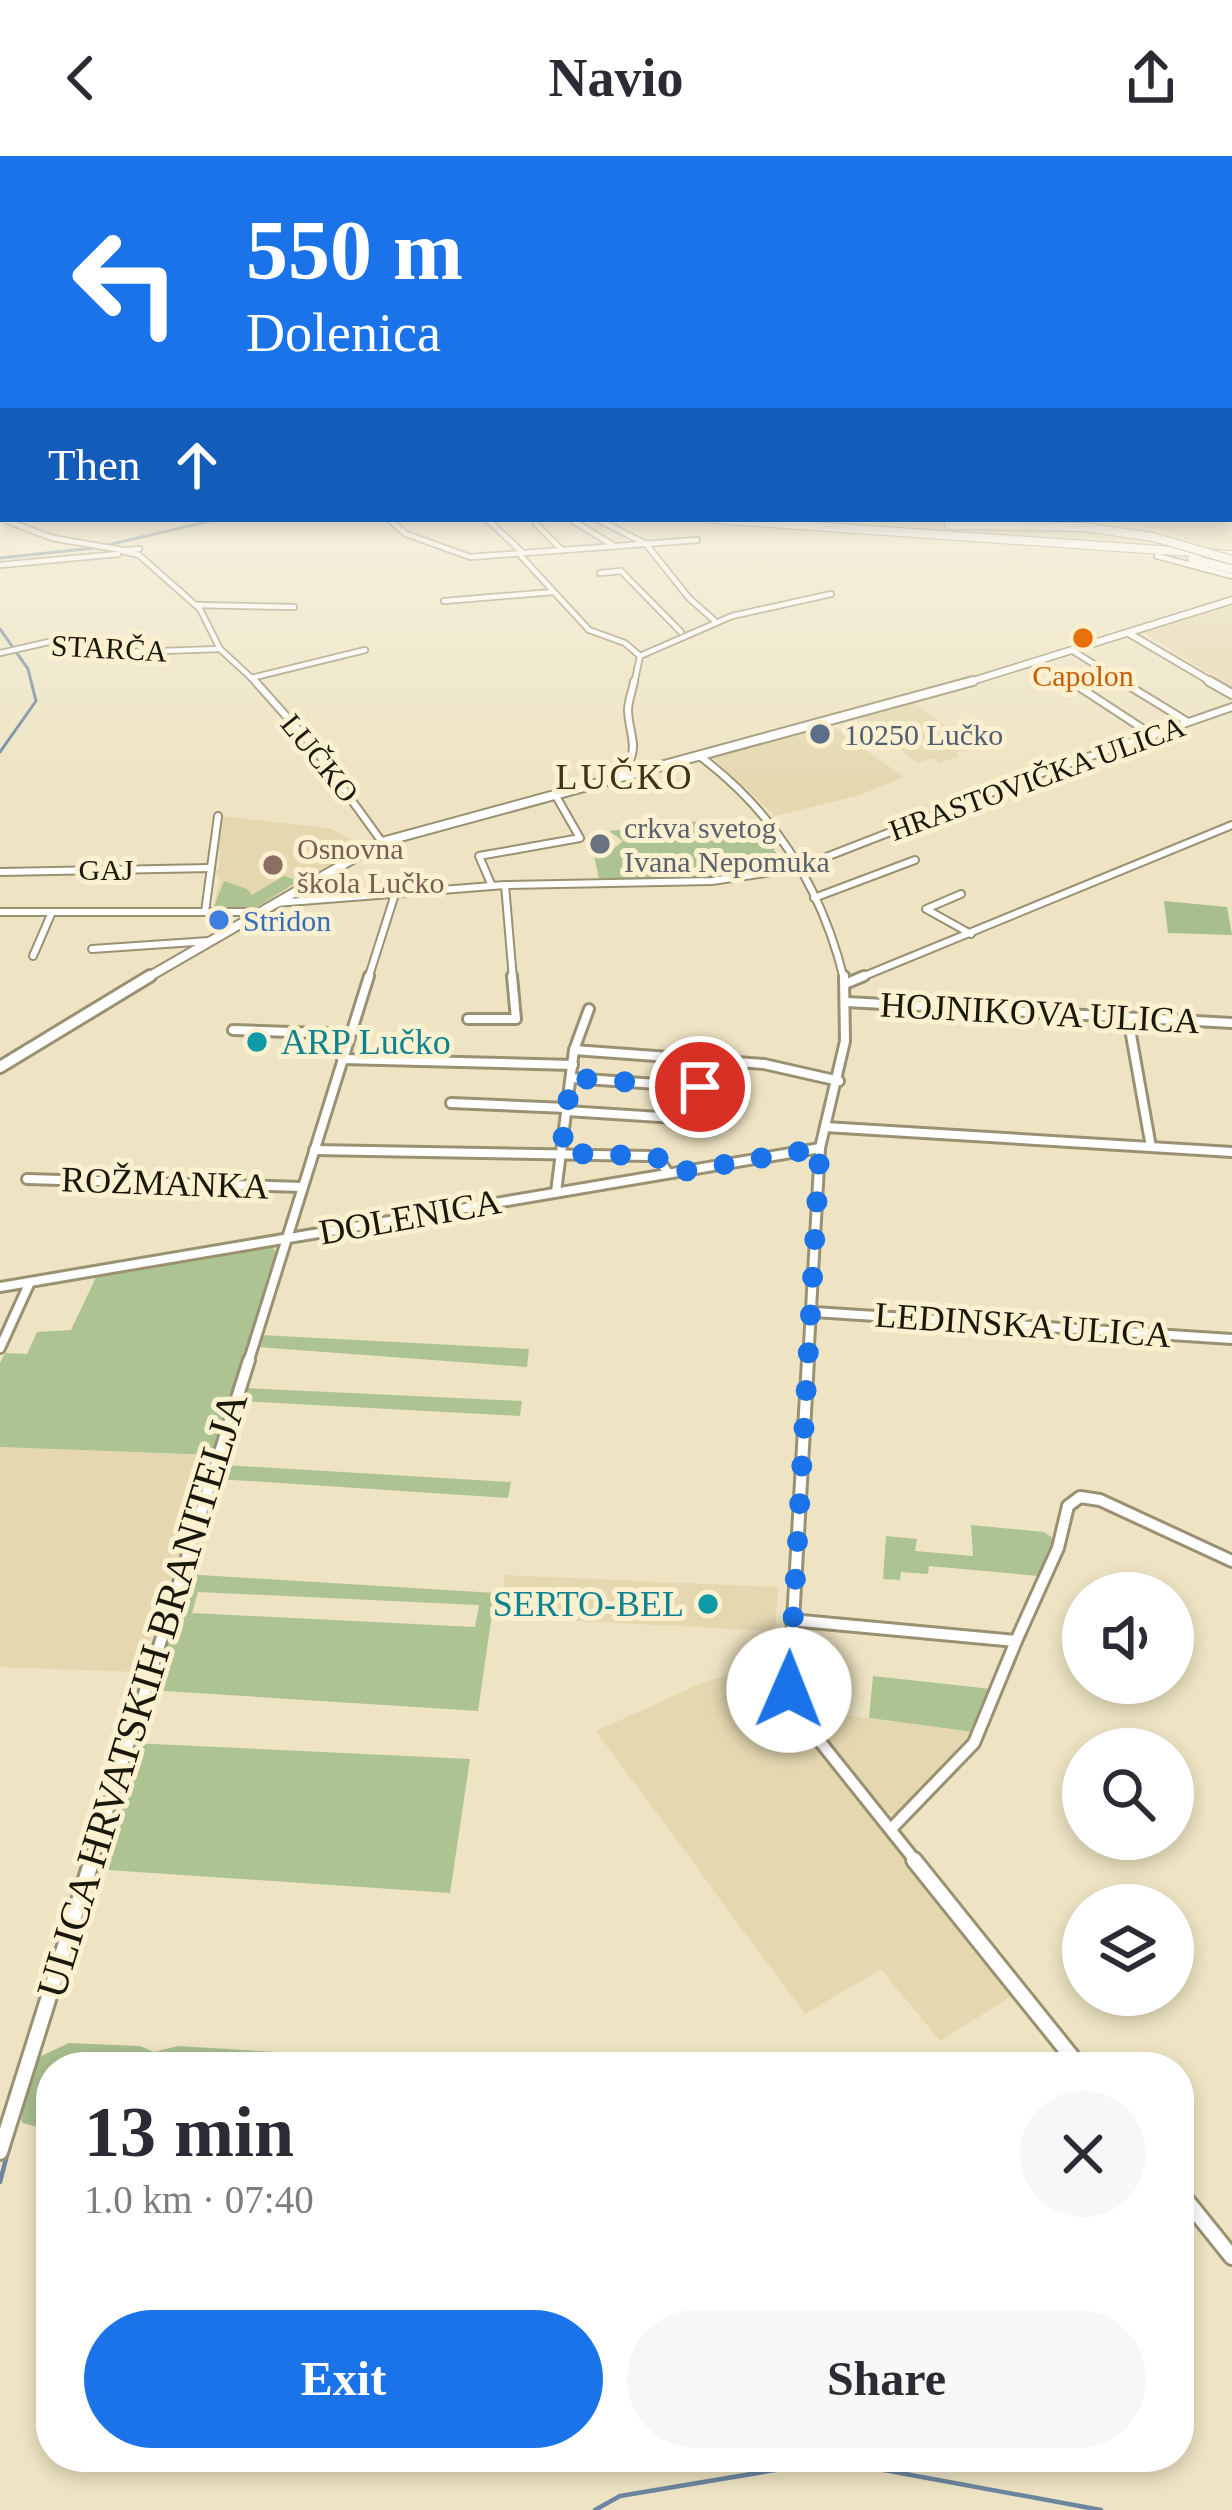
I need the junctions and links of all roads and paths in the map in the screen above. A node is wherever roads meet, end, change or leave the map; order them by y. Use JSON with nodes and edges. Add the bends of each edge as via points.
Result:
{"nodes":[{"id":1,"x":149,"y":565,"type":"edge"},
{"id":2,"x":530,"y":565,"type":"edge"},
{"id":3,"x":661,"y":565,"type":"edge"},
{"id":4,"x":600,"y":573,"type":"dead end"},
{"id":5,"x":553,"y":592,"type":"junction"},
{"id":6,"x":831,"y":594,"type":"dead end"},
{"id":7,"x":1232,"y":600,"type":"edge"},
{"id":8,"x":444,"y":601,"type":"dead end"},
{"id":9,"x":196,"y":605,"type":"junction"},
{"id":10,"x":294,"y":607,"type":"dead end"},
{"id":11,"x":715,"y":621,"type":"junction"},
{"id":12,"x":681,"y":632,"type":"junction"},
{"id":13,"x":1129,"y":634,"type":"junction"},
{"id":14,"x":220,"y":649,"type":"junction"},
{"id":15,"x":365,"y":650,"type":"dead end"},
{"id":16,"x":1073,"y":651,"type":"junction"},
{"id":17,"x":0,"y":652,"type":"edge"},
{"id":18,"x":640,"y":656,"type":"junction"},
{"id":19,"x":1063,"y":672,"type":"dead end"},
{"id":20,"x":251,"y":678,"type":"junction"},
{"id":21,"x":1232,"y":694,"type":"edge"},
{"id":22,"x":1232,"y":706,"type":"edge"},
{"id":23,"x":1188,"y":722,"type":"junction"},
{"id":24,"x":1154,"y":736,"type":"junction"},
{"id":25,"x":701,"y":757,"type":"junction"},
{"id":26,"x":625,"y":766,"type":"junction"},
{"id":27,"x":639,"y":774,"type":"junction"},
{"id":28,"x":604,"y":784,"type":"junction"},
{"id":29,"x":556,"y":796,"type":"junction"},
{"id":30,"x":218,"y":817,"type":"dead end"},
{"id":31,"x":1232,"y":824,"type":"edge"},
{"id":32,"x":382,"y":842,"type":"junction"},
{"id":33,"x":915,"y":860,"type":"dead end"},
{"id":34,"x":212,"y":868,"type":"junction"},
{"id":35,"x":798,"y":868,"type":"junction"},
{"id":36,"x":0,"y":872,"type":"edge"},
{"id":37,"x":505,"y":885,"type":"junction"},
{"id":38,"x":492,"y":886,"type":"junction"},
{"id":39,"x":396,"y":891,"type":"junction"},
{"id":40,"x":961,"y":894,"type":"dead end"},
{"id":41,"x":814,"y":898,"type":"junction"},
{"id":42,"x":271,"y":904,"type":"junction"},
{"id":43,"x":206,"y":912,"type":"junction"},
{"id":44,"x":52,"y":913,"type":"junction"},
{"id":45,"x":256,"y":913,"type":"junction"},
{"id":46,"x":1,"y":914,"type":"edge"},
{"id":47,"x":971,"y":934,"type":"junction"},
{"id":48,"x":209,"y":941,"type":"junction"},
{"id":49,"x":92,"y":949,"type":"dead end"},
{"id":50,"x":33,"y":956,"type":"dead end"},
{"id":51,"x":845,"y":984,"type":"junction"},
{"id":52,"x":848,"y":1002,"type":"junction"},
{"id":53,"x":589,"y":1009,"type":"dead end"},
{"id":54,"x":1128,"y":1018,"type":"junction"},
{"id":55,"x":467,"y":1019,"type":"dead end"},
{"id":56,"x":1232,"y":1024,"type":"edge"},
{"id":57,"x":233,"y":1030,"type":"dead end"},
{"id":58,"x":349,"y":1034,"type":"junction"},
{"id":59,"x":574,"y":1050,"type":"junction"},
{"id":60,"x":342,"y":1059,"type":"junction"},
{"id":61,"x":572,"y":1065,"type":"junction"},
{"id":62,"x":0,"y":1067,"type":"edge"},
{"id":63,"x":571,"y":1078,"type":"junction"},
{"id":64,"x":839,"y":1081,"type":"junction"},
{"id":65,"x":700,"y":1087,"type":"dead end"},
{"id":66,"x":451,"y":1103,"type":"dead end"},
{"id":67,"x":567,"y":1109,"type":"junction"},
{"id":68,"x":706,"y":1120,"type":"dead end"},
{"id":69,"x":825,"y":1127,"type":"junction"},
{"id":70,"x":1150,"y":1147,"type":"junction"},
{"id":71,"x":820,"y":1148,"type":"junction"},
{"id":72,"x":314,"y":1150,"type":"junction"},
{"id":73,"x":1232,"y":1152,"type":"edge"},
{"id":74,"x":561,"y":1153,"type":"junction"},
{"id":75,"x":668,"y":1174,"type":"junction"},
{"id":76,"x":27,"y":1179,"type":"dead end"},
{"id":77,"x":302,"y":1187,"type":"junction"},
{"id":78,"x":556,"y":1192,"type":"junction"},
{"id":79,"x":285,"y":1238,"type":"junction"},
{"id":80,"x":30,"y":1282,"type":"junction"},
{"id":81,"x":0,"y":1287,"type":"edge"},
{"id":82,"x":814,"y":1312,"type":"junction"},
{"id":83,"x":1232,"y":1339,"type":"edge"},
{"id":84,"x":0,"y":1348,"type":"edge"},
{"id":85,"x":1232,"y":1561,"type":"edge"},
{"id":86,"x":791,"y":1620,"type":"junction"},
{"id":87,"x":1016,"y":1641,"type":"junction"},
{"id":88,"x":892,"y":1828,"type":"junction"},
{"id":89,"x":1068,"y":2052,"type":"edge"},
{"id":90,"x":0,"y":2152,"type":"edge"},
{"id":91,"x":1194,"y":2210,"type":"edge"},
{"id":92,"x":1232,"y":2257,"type":"edge"}],
"edges":[{"from":1,"to":9,"type":"street","name":"LUČKO"},
{"from":2,"to":5,"type":"street"},
{"from":3,"to":11,"type":"street"},
{"from":4,"to":12,"type":"street","via":[[621,571]]},
{"from":5,"to":8,"type":"street"},
{"from":5,"to":18,"type":"street","via":[[589,631]]},
{"from":6,"to":11,"type":"street"},
{"from":7,"to":13,"type":"main road"},
{"from":9,"to":10,"type":"street"},
{"from":9,"to":14,"type":"street","name":"LUČKO"},
{"from":11,"to":12,"type":"street"},
{"from":12,"to":18,"type":"street"},
{"from":13,"to":16,"type":"main road"},
{"from":13,"to":21,"type":"main road"},
{"from":14,"to":17,"type":"street","name":"STARČA","via":[[130,652],[53,641]]},
{"from":14,"to":20,"type":"street","name":"LUČKO"},
{"from":15,"to":20,"type":"street","name":"LUČKO"},
{"from":16,"to":23,"type":"street"},
{"from":16,"to":25,"type":"main road"},
{"from":18,"to":26,"type":"street","via":[[628,710],[636,740]]},
{"from":19,"to":24,"type":"street"},
{"from":20,"to":32,"type":"street","name":"LUČKO"},
{"from":22,"to":23,"type":"street","name":"HRASTOVIČKA ULICA"},
{"from":23,"to":24,"type":"street","name":"HRASTOVIČKA ULICA"},
{"from":24,"to":35,"type":"street","name":"HRASTOVIČKA ULICA"},
{"from":25,"to":27,"type":"main road"},
{"from":25,"to":35,"type":"street","via":[[752,800]]},
{"from":26,"to":27,"type":"street"},
{"from":26,"to":28,"type":"street"},
{"from":27,"to":28,"type":"main road"},
{"from":28,"to":29,"type":"main road"},
{"from":29,"to":32,"type":"main road"},
{"from":29,"to":38,"type":"street","via":[[580,838],[479,856]]},
{"from":30,"to":34,"type":"street"},
{"from":31,"to":47,"type":"street"},
{"from":32,"to":42,"type":"main road"},
{"from":33,"to":41,"type":"street"},
{"from":34,"to":36,"type":"street","name":"GAJ"},
{"from":34,"to":43,"type":"street"},
{"from":35,"to":37,"type":"street","name":"HRASTOVIČKA ULICA","via":[[712,881]]},
{"from":35,"to":41,"type":"street"},
{"from":37,"to":38,"type":"street","name":"HRASTOVIČKA ULICA"},
{"from":37,"to":55,"type":"street","via":[[516,1019]]},
{"from":38,"to":39,"type":"street","name":"HRASTOVIČKA ULICA"},
{"from":39,"to":42,"type":"street","name":"HRASTOVIČKA ULICA"},
{"from":39,"to":58,"type":"street","name":"ROŽMANKA"},
{"from":40,"to":47,"type":"street","via":[[926,910]]},
{"from":41,"to":51,"type":"street"},
{"from":42,"to":45,"type":"main road"},
{"from":43,"to":44,"type":"street","name":"GAJ"},
{"from":43,"to":45,"type":"street","name":"GAJ"},
{"from":44,"to":46,"type":"street","name":"GAJ"},
{"from":44,"to":50,"type":"street"},
{"from":45,"to":48,"type":"main road"},
{"from":47,"to":51,"type":"street"},
{"from":48,"to":49,"type":"street"},
{"from":48,"to":62,"type":"main road"},
{"from":51,"to":52,"type":"street"},
{"from":52,"to":54,"type":"street","name":"HOJNIKOVA ULICA"},
{"from":52,"to":64,"type":"street"},
{"from":53,"to":59,"type":"street"},
{"from":54,"to":56,"type":"street","name":"HOJNIKOVA ULICA"},
{"from":54,"to":70,"type":"street"},
{"from":57,"to":58,"type":"street"},
{"from":58,"to":60,"type":"street","name":"ROŽMANKA"},
{"from":59,"to":61,"type":"street"},
{"from":59,"to":64,"type":"street","via":[[764,1064]]},
{"from":60,"to":61,"type":"street"},
{"from":60,"to":72,"type":"street","name":"ROŽMANKA"},
{"from":61,"to":63,"type":"street"},
{"from":63,"to":65,"type":"street"},
{"from":63,"to":67,"type":"street"},
{"from":64,"to":69,"type":"street"},
{"from":66,"to":67,"type":"street"},
{"from":67,"to":68,"type":"street"},
{"from":67,"to":74,"type":"street"},
{"from":69,"to":70,"type":"street"},
{"from":69,"to":71,"type":"street"},
{"from":70,"to":73,"type":"street"},
{"from":71,"to":75,"type":"street","name":"DOLENICA"},
{"from":71,"to":82,"type":"street"},
{"from":72,"to":74,"type":"street","name":"ROŽMANKA"},
{"from":72,"to":77,"type":"street","name":"ROŽMANKA"},
{"from":74,"to":75,"type":"street","name":"ROŽMANKA","via":[[650,1156]]},
{"from":74,"to":78,"type":"street"},
{"from":75,"to":78,"type":"street","name":"DOLENICA"},
{"from":76,"to":77,"type":"street","name":"ROŽMANKA"},
{"from":77,"to":79,"type":"street","name":"ROŽMANKA"},
{"from":78,"to":79,"type":"street","name":"DOLENICA"},
{"from":79,"to":80,"type":"street","name":"DOLENICA"},
{"from":79,"to":90,"type":"street","name":"ULICA HRVATSKIH BRANITELJA"},
{"from":80,"to":81,"type":"street","name":"DOLENICA"},
{"from":80,"to":84,"type":"street"},
{"from":82,"to":83,"type":"street","name":"LEDINSKA ULICA"},
{"from":82,"to":86,"type":"street"},
{"from":85,"to":87,"type":"street","via":[[1084,1497],[1069,1506]]},
{"from":86,"to":87,"type":"street"},
{"from":86,"to":88,"type":"street","via":[[792,1699]]},
{"from":87,"to":88,"type":"street","via":[[974,1743]]},
{"from":88,"to":89,"type":"street"},
{"from":91,"to":92,"type":"street"}]}
